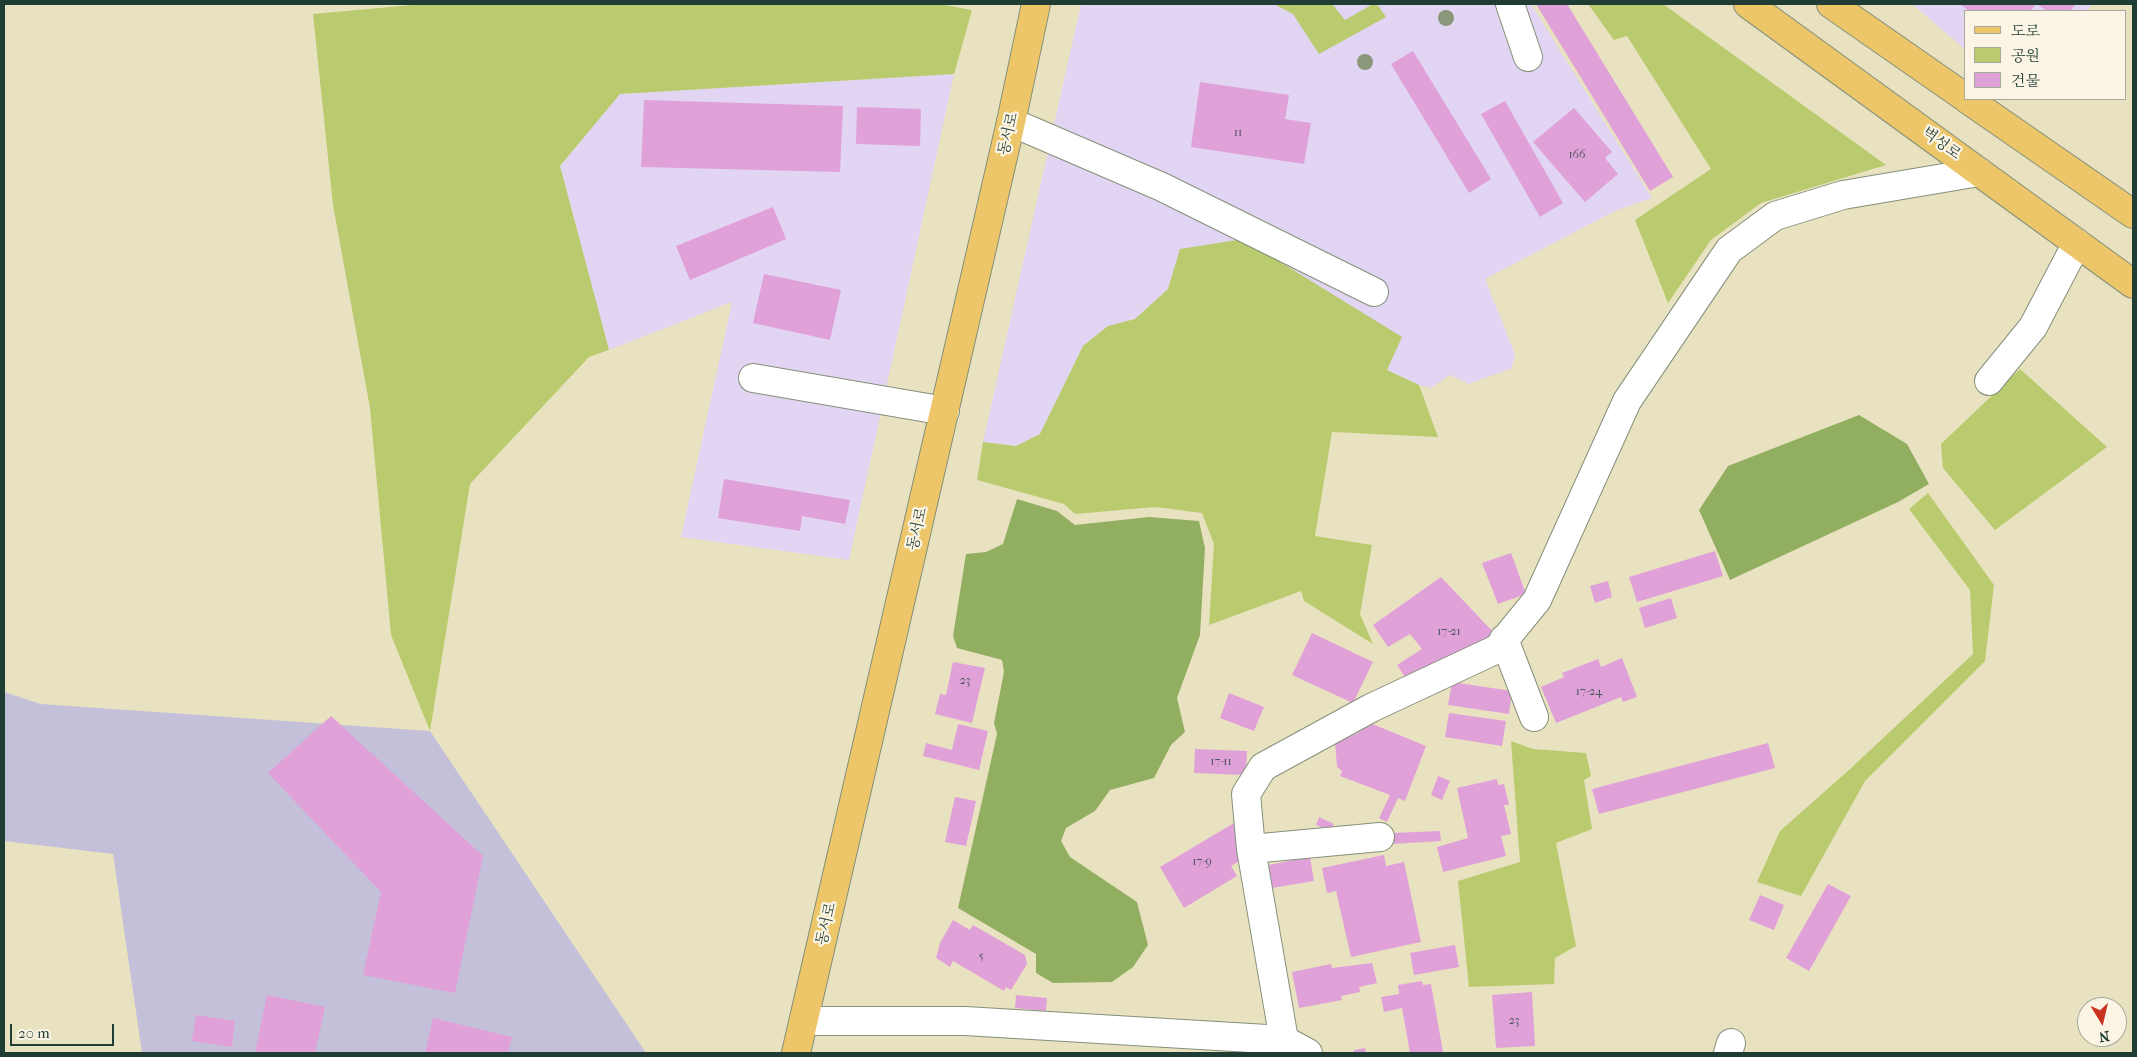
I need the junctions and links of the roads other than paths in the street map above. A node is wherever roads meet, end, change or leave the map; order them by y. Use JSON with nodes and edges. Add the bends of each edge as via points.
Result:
{"nodes":[{"id":1,"x":1036,"y":4,"type":"edge"},
{"id":2,"x":1510,"y":4,"type":"edge"},
{"id":3,"x":1748,"y":4,"type":"edge"},
{"id":4,"x":1831,"y":4,"type":"edge"},
{"id":5,"x":1528,"y":57,"type":"dead end"},
{"id":6,"x":1964,"y":96,"type":"edge"},
{"id":7,"x":1970,"y":100,"type":"edge"},
{"id":8,"x":1012,"y":122,"type":"junction"},
{"id":9,"x":1980,"y":172,"type":"junction"},
{"id":10,"x":2133,"y":214,"type":"edge"},
{"id":11,"x":2077,"y":243,"type":"junction"},
{"id":12,"x":2133,"y":284,"type":"edge"},
{"id":13,"x":1374,"y":292,"type":"dead end"},
{"id":14,"x":753,"y":378,"type":"dead end"},
{"id":15,"x":1989,"y":381,"type":"dead end"},
{"id":16,"x":945,"y":411,"type":"junction"},
{"id":17,"x":1504,"y":639,"type":"junction"},
{"id":18,"x":1534,"y":717,"type":"dead end"},
{"id":19,"x":1380,"y":837,"type":"dead end"},
{"id":20,"x":1251,"y":850,"type":"junction"},
{"id":21,"x":804,"y":1020,"type":"junction"},
{"id":22,"x":1284,"y":1040,"type":"junction"},
{"id":23,"x":796,"y":1053,"type":"edge"},
{"id":24,"x":1308,"y":1053,"type":"edge"}],
"edges":[{"from":1,"to":8,"type":"main road","name":"동서로"},
{"from":2,"to":5,"type":"street"},
{"from":3,"to":9,"type":"main road","name":"벽성로"},
{"from":4,"to":6,"type":"main road"},
{"from":7,"to":10,"type":"main road"},
{"from":8,"to":13,"type":"street","via":[[1162,187]]},
{"from":8,"to":16,"type":"main road","name":"동서로"},
{"from":9,"to":11,"type":"main road","name":"벽성로"},
{"from":9,"to":17,"type":"street","via":[[1843,196],[1775,216],[1729,250],[1627,401],[1537,600]]},
{"from":11,"to":12,"type":"main road","name":"벽성로"},
{"from":11,"to":15,"type":"street","via":[[2033,327]]},
{"from":14,"to":16,"type":"street"},
{"from":16,"to":21,"type":"main road","name":"동서로"},
{"from":17,"to":18,"type":"street"},
{"from":17,"to":20,"type":"street","via":[[1497,649],[1371,708],[1263,767],[1246,794]]},
{"from":19,"to":20,"type":"street"},
{"from":20,"to":22,"type":"street"},
{"from":21,"to":22,"type":"street","via":[[965,1021]]},
{"from":21,"to":23,"type":"main road","name":"동서로"},
{"from":22,"to":24,"type":"street"}]}
